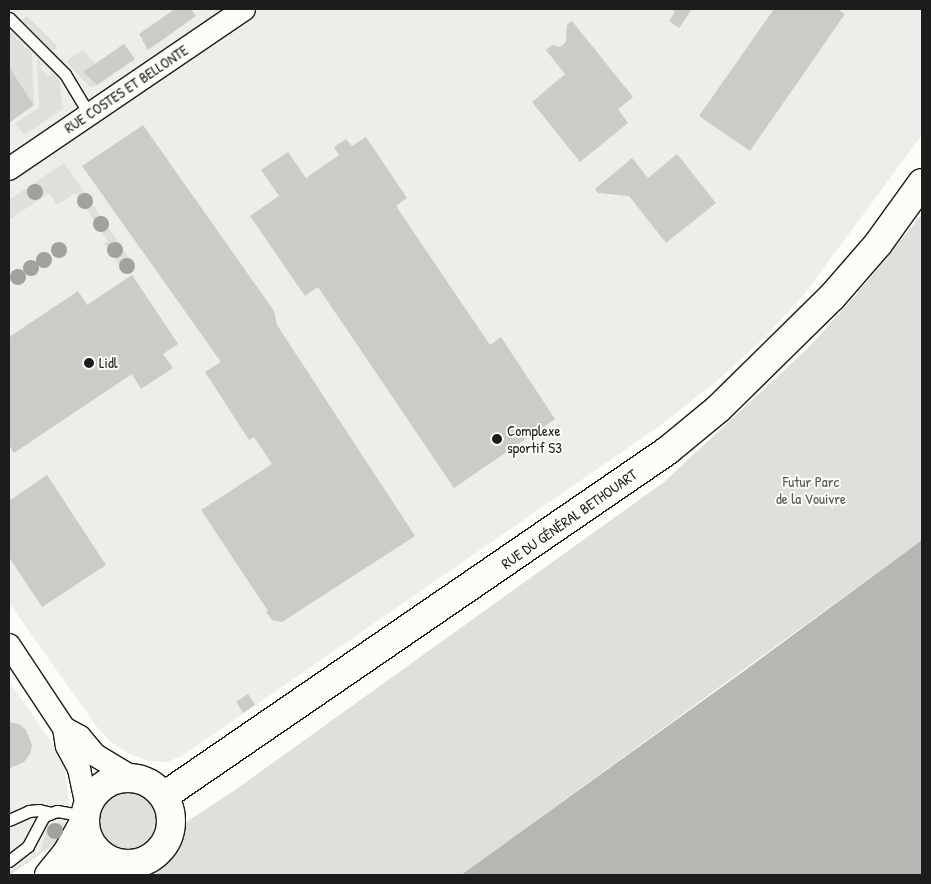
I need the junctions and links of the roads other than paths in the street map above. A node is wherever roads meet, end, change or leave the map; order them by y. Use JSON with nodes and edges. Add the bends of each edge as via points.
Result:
{"nodes":[{"id":1,"x":244,"y":9,"type":"edge"},
{"id":2,"x":9,"y":18,"type":"edge"},
{"id":3,"x":89,"y":114,"type":"junction"},
{"id":4,"x":9,"y":169,"type":"edge"},
{"id":5,"x":922,"y":183,"type":"edge"},
{"id":6,"x":9,"y":646,"type":"edge"},
{"id":7,"x":64,"y":728,"type":"junction"},
{"id":8,"x":135,"y":778,"type":"junction"},
{"id":9,"x":164,"y":796,"type":"junction"},
{"id":10,"x":51,"y":812,"type":"junction"},
{"id":11,"x":86,"y":815,"type":"junction"},
{"id":12,"x":9,"y":820,"type":"edge"},
{"id":13,"x":9,"y":861,"type":"edge"},
{"id":14,"x":113,"y":862,"type":"junction"},
{"id":15,"x":49,"y":875,"type":"edge"},
{"id":16,"x":67,"y":875,"type":"edge"}],
"edges":[{"from":1,"to":3,"type":"street","name":"RUE COSTES ET BELLONTE"},
{"from":2,"to":3,"type":"lane","via":[[65,74]]},
{"from":3,"to":4,"type":"street","name":"RUE COSTES ET BELLONTE"},
{"from":5,"to":9,"type":"street","name":"RUE DU GÉNÉRAL BETHOUART","via":[[878,244],[832,297],[718,409],[668,451]]},
{"from":6,"to":7,"type":"street"},
{"from":7,"to":8,"type":"street","via":[[80,737],[95,755]]},
{"from":7,"to":11,"type":"street","via":[[67,746],[80,769]]},
{"from":8,"to":9,"type":"street","via":[[152,784]]},
{"from":8,"to":11,"type":"street","via":[[106,784],[94,794]]},
{"from":9,"to":14,"type":"street","via":[[172,820],[165,845],[153,857],[138,864]]},
{"from":10,"to":11,"type":"lane"},
{"from":10,"to":12,"type":"lane","via":[[28,811]]},
{"from":10,"to":13,"type":"lane","via":[[40,821],[28,846]]},
{"from":11,"to":14,"type":"street","via":[[87,837],[92,846]]},
{"from":11,"to":15,"type":"street","via":[[67,853]]},
{"from":14,"to":16,"type":"street","via":[[81,868]]}]}
